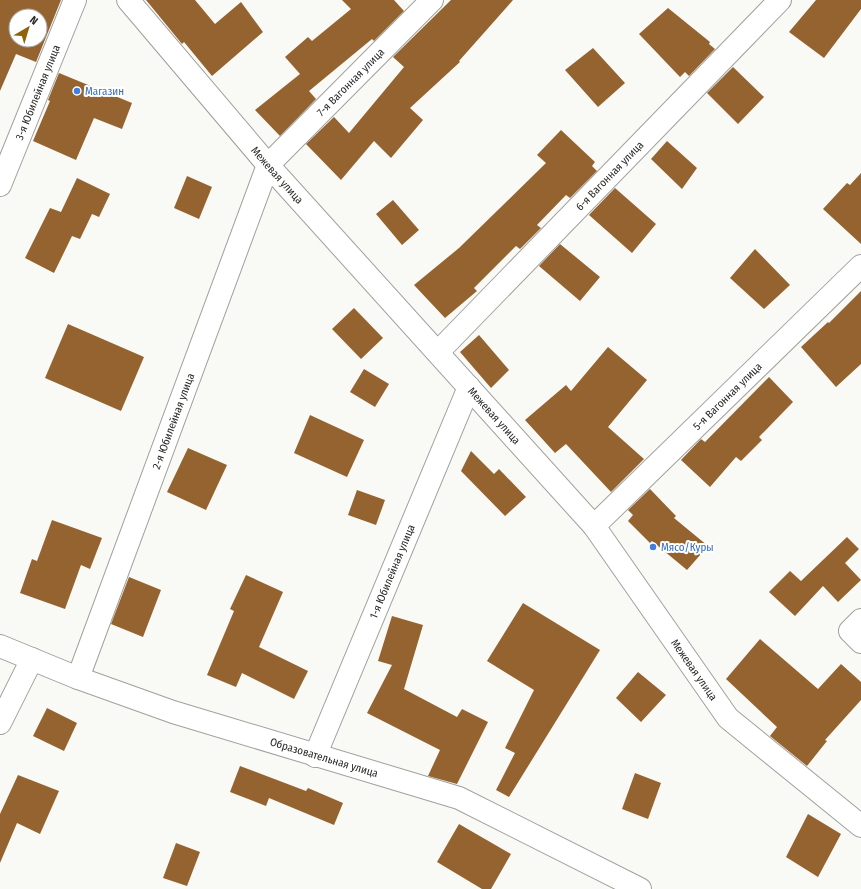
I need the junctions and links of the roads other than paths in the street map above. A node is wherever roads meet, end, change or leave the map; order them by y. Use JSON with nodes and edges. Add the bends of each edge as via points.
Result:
{"nodes":[{"id":1,"x":75,"y":0,"type":"edge"},
{"id":2,"x":128,"y":0,"type":"edge"},
{"id":3,"x":432,"y":0,"type":"edge"},
{"id":4,"x":780,"y":0,"type":"edge"},
{"id":5,"x":268,"y":165,"type":"junction"},
{"id":6,"x":0,"y":185,"type":"edge"},
{"id":7,"x":861,"y":266,"type":"edge"},
{"id":8,"x":438,"y":352,"type":"junction"},
{"id":9,"x":469,"y":387,"type":"junction"},
{"id":10,"x":594,"y":526,"type":"junction"},
{"id":11,"x":0,"y":646,"type":"edge"},
{"id":12,"x":32,"y":659,"type":"junction"},
{"id":13,"x":78,"y":678,"type":"junction"},
{"id":14,"x":0,"y":723,"type":"edge"},
{"id":15,"x":315,"y":756,"type":"junction"},
{"id":16,"x":861,"y":826,"type":"edge"},
{"id":17,"x":640,"y":889,"type":"edge"}],
"edges":[{"from":1,"to":6,"type":"street","name":"3-я Юбилейная улица"},
{"from":2,"to":5,"type":"street","name":"Межевая улица"},
{"from":3,"to":5,"type":"street","name":"7-я Вагонная улица"},
{"from":4,"to":8,"type":"street","name":"6-я Вагонная улица"},
{"from":5,"to":8,"type":"street","name":"Межевая улица"},
{"from":5,"to":13,"type":"street","name":"2-я Юбилейная улица"},
{"from":7,"to":10,"type":"street","name":"5-я Вагонная улица"},
{"from":8,"to":9,"type":"street","name":"Межевая улица"},
{"from":9,"to":10,"type":"street","name":"Межевая улица"},
{"from":9,"to":15,"type":"street","name":"1-я Юбилейная улица"},
{"from":10,"to":16,"type":"street","name":"Межевая улица","via":[[728,718]]},
{"from":11,"to":12,"type":"street","name":"Образовательная улица"},
{"from":12,"to":13,"type":"street","name":"Образовательная улица"},
{"from":12,"to":14,"type":"street"},
{"from":13,"to":15,"type":"street","name":"Образовательная улица","via":[[172,712]]},
{"from":15,"to":17,"type":"street","name":"Образовательная улица","via":[[459,798]]}]}
